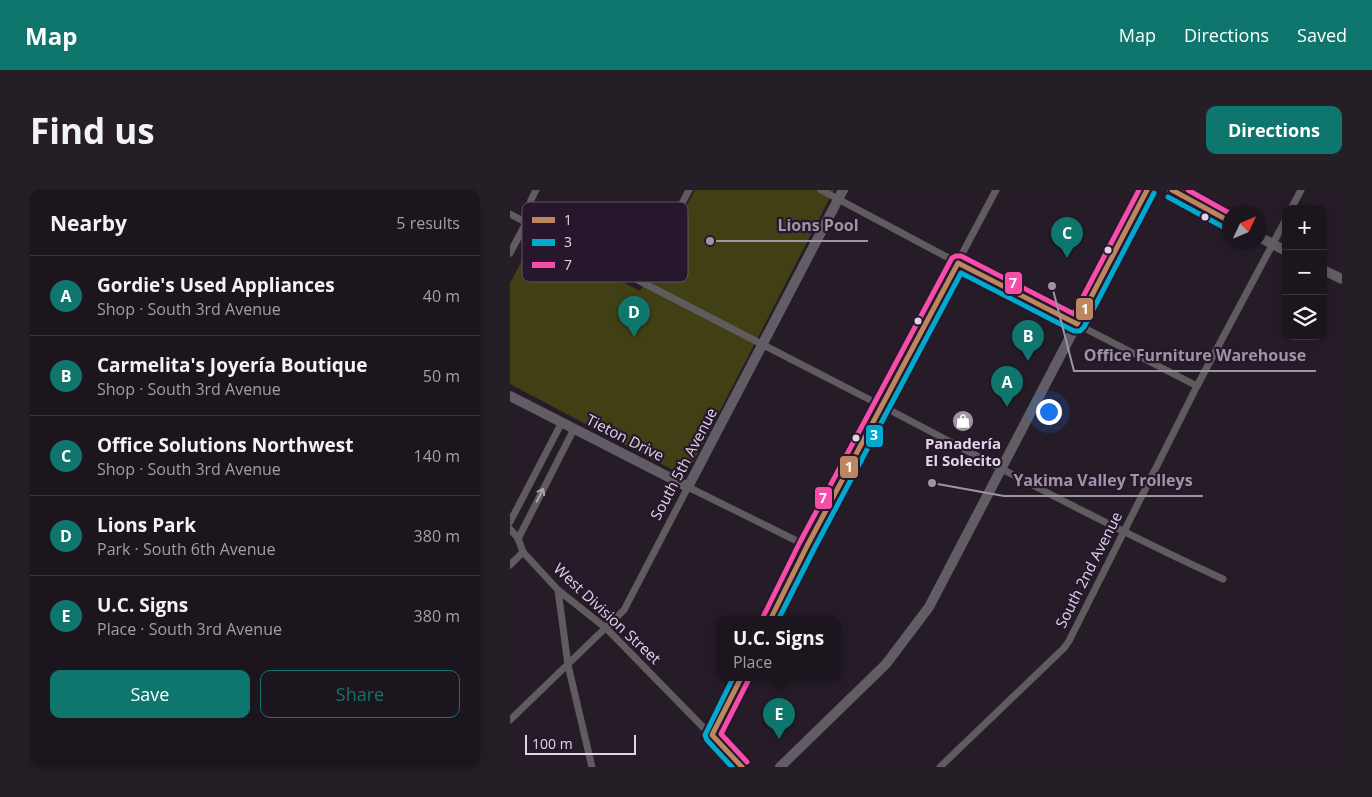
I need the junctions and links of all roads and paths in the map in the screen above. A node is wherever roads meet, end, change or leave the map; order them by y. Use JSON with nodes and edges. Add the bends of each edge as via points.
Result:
{"nodes":[{"id":1,"x":536,"y":190,"type":"edge"},
{"id":2,"x":689,"y":190,"type":"edge"},
{"id":3,"x":821,"y":190,"type":"edge"},
{"id":4,"x":996,"y":190,"type":"edge"},
{"id":5,"x":1147,"y":190,"type":"edge"},
{"id":6,"x":1172,"y":190,"type":"edge"},
{"id":7,"x":1301,"y":190,"type":"edge"},
{"id":8,"x":840,"y":194,"type":"edge"},
{"id":9,"x":531,"y":202,"type":"edge"},
{"id":10,"x":683,"y":202,"type":"edge"},
{"id":11,"x":1293,"y":205,"type":"edge"},
{"id":12,"x":510,"y":214,"type":"edge"},
{"id":13,"x":1222,"y":217,"type":"edge"},
{"id":14,"x":522,"y":221,"type":"edge"},
{"id":15,"x":1282,"y":227,"type":"edge"},
{"id":16,"x":522,"y":230,"type":"edge"},
{"id":17,"x":1267,"y":241,"type":"edge"},
{"id":18,"x":1273,"y":244,"type":"junction"},
{"id":19,"x":1284,"y":250,"type":"edge"},
{"id":20,"x":510,"y":253,"type":"edge"},
{"id":21,"x":958,"y":263,"type":"junction"},
{"id":22,"x":1327,"y":272,"type":"edge"},
{"id":23,"x":1342,"y":279,"type":"edge"},
{"id":24,"x":644,"y":282,"type":"edge"},
{"id":25,"x":1077,"y":324,"type":"junction"},
{"id":26,"x":763,"y":345,"type":"junction"},
{"id":27,"x":1197,"y":386,"type":"junction"},
{"id":28,"x":510,"y":396,"type":"edge"},
{"id":29,"x":882,"y":407,"type":"junction"},
{"id":30,"x":562,"y":422,"type":"junction"},
{"id":31,"x":574,"y":429,"type":"junction"},
{"id":32,"x":1002,"y":470,"type":"junction"},
{"id":33,"x":688,"y":487,"type":"junction"},
{"id":34,"x":510,"y":522,"type":"edge"},
{"id":35,"x":510,"y":529,"type":"edge"},
{"id":36,"x":1124,"y":532,"type":"junction"},
{"id":37,"x":518,"y":539,"type":"junction"},
{"id":38,"x":807,"y":546,"type":"junction"},
{"id":39,"x":523,"y":552,"type":"junction"},
{"id":40,"x":510,"y":565,"type":"edge"},
{"id":41,"x":1223,"y":579,"type":"dead end"},
{"id":42,"x":558,"y":590,"type":"junction"},
{"id":43,"x":772,"y":616,"type":"edge"},
{"id":44,"x":607,"y":629,"type":"junction"},
{"id":45,"x":568,"y":665,"type":"junction"},
{"id":46,"x":739,"y":681,"type":"edge"},
{"id":47,"x":510,"y":720,"type":"edge"},
{"id":48,"x":712,"y":735,"type":"junction"},
{"id":49,"x":592,"y":767,"type":"edge"},
{"id":50,"x":742,"y":767,"type":"edge"},
{"id":51,"x":780,"y":767,"type":"edge"},
{"id":52,"x":940,"y":767,"type":"edge"}],
"edges":[{"from":1,"to":9,"type":"street"},
{"from":2,"to":10,"type":"street"},
{"from":3,"to":8,"type":"street"},
{"from":4,"to":21,"type":"street"},
{"from":5,"to":25,"type":"street"},
{"from":6,"to":13,"type":"street"},
{"from":7,"to":11,"type":"street"},
{"from":8,"to":21,"type":"street"},
{"from":8,"to":26,"type":"street","name":"South 5th Avenue"},
{"from":12,"to":14,"type":"street"},
{"from":15,"to":18,"type":"street","name":"South 2nd Avenue"},
{"from":16,"to":20,"type":"street"},
{"from":17,"to":18,"type":"street"},
{"from":18,"to":19,"type":"street"},
{"from":18,"to":27,"type":"street","name":"South 2nd Avenue"},
{"from":21,"to":25,"type":"street"},
{"from":21,"to":29,"type":"street"},
{"from":22,"to":23,"type":"street"},
{"from":24,"to":26,"type":"street"},
{"from":25,"to":27,"type":"street"},
{"from":25,"to":32,"type":"street"},
{"from":26,"to":29,"type":"street"},
{"from":26,"to":33,"type":"street","name":"South 5th Avenue"},
{"from":27,"to":36,"type":"street","name":"South 2nd Avenue"},
{"from":28,"to":30,"type":"street","name":"Tieton Drive"},
{"from":29,"to":32,"type":"street"},
{"from":29,"to":38,"type":"street"},
{"from":30,"to":31,"type":"street","name":"Tieton Drive"},
{"from":30,"to":34,"type":"street"},
{"from":31,"to":33,"type":"street","name":"Tieton Drive"},
{"from":37,"to":31,"type":"street","one_way":true},
{"from":32,"to":36,"type":"street"},
{"from":32,"to":51,"type":"street","via":[[929,607],[908,637],[886,664]]},
{"from":33,"to":38,"type":"street","name":"Tieton Drive"},
{"from":33,"to":44,"type":"street","name":"South 5th Avenue","via":[[624,610]]},
{"from":35,"to":37,"type":"street","name":"West Division Street"},
{"from":36,"to":41,"type":"street"},
{"from":36,"to":52,"type":"street","name":"South 2nd Avenue","via":[[1064,648]]},
{"from":37,"to":39,"type":"street","name":"West Division Street"},
{"from":38,"to":43,"type":"street"},
{"from":39,"to":40,"type":"street"},
{"from":39,"to":42,"type":"street","name":"West Division Street"},
{"from":42,"to":44,"type":"street","name":"West Division Street"},
{"from":42,"to":45,"type":"street"},
{"from":44,"to":45,"type":"street","name":"South 5th Avenue"},
{"from":44,"to":48,"type":"street","name":"West Division Street"},
{"from":45,"to":47,"type":"street","name":"South 5th Avenue"},
{"from":45,"to":49,"type":"street"},
{"from":46,"to":48,"type":"street"},
{"from":48,"to":50,"type":"street","name":"West Division Street"}]}
